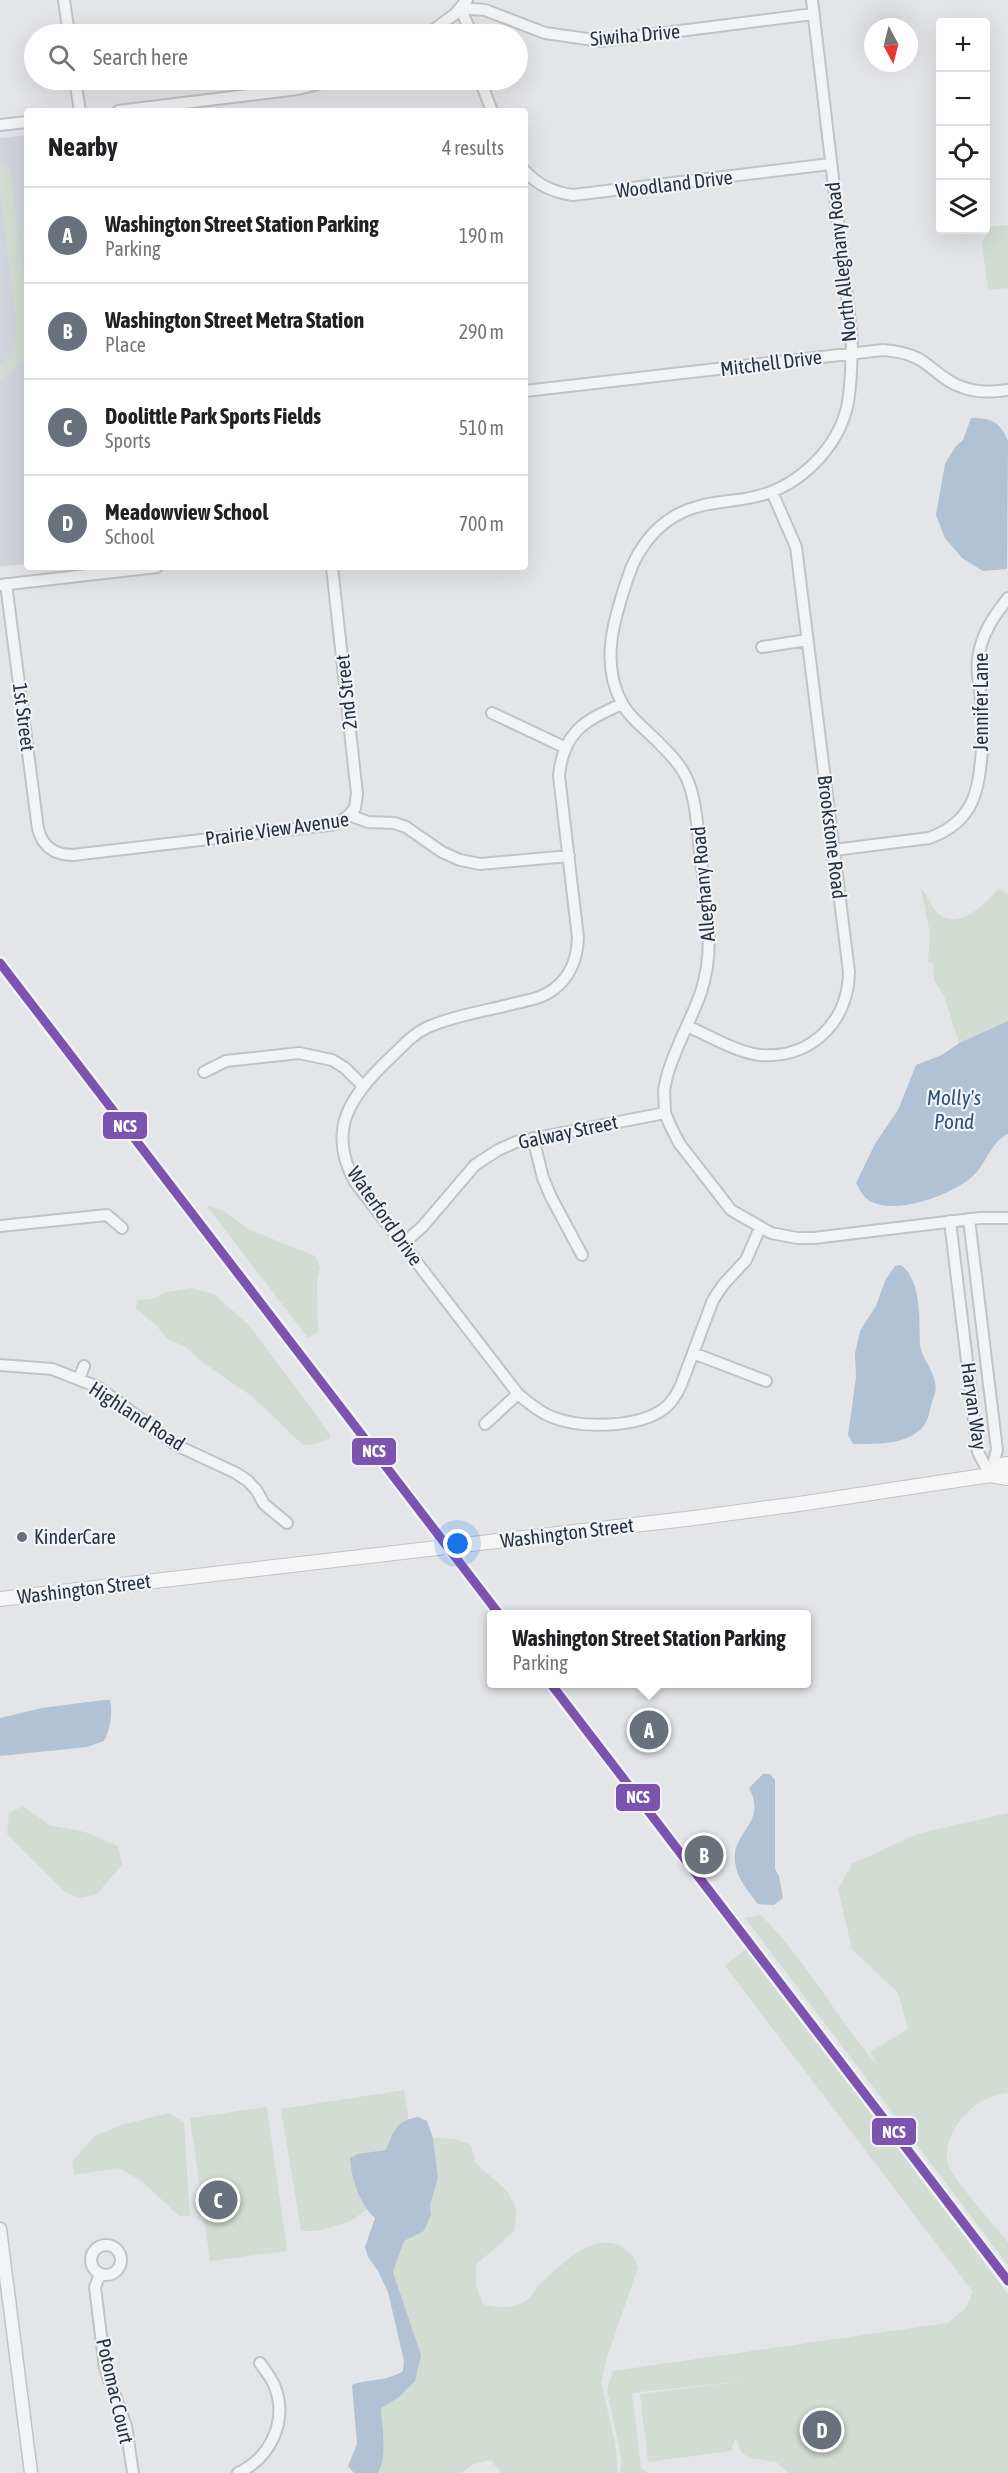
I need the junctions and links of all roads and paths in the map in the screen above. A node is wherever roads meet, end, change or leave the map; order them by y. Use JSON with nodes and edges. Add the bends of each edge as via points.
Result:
{"nodes":[{"id":1,"x":64,"y":0,"type":"edge"},
{"id":2,"x":812,"y":0,"type":"edge"},
{"id":3,"x":464,"y":4,"type":"edge"},
{"id":4,"x":813,"y":14,"type":"junction"},
{"id":5,"x":68,"y":24,"type":"edge"},
{"id":6,"x":440,"y":24,"type":"edge"},
{"id":7,"x":469,"y":24,"type":"edge"},
{"id":8,"x":522,"y":24,"type":"edge"},
{"id":9,"x":528,"y":26,"type":"edge"},
{"id":10,"x":77,"y":90,"type":"edge"},
{"id":11,"x":293,"y":90,"type":"edge"},
{"id":12,"x":484,"y":90,"type":"edge"},
{"id":13,"x":207,"y":106,"type":"edge"},
{"id":14,"x":80,"y":108,"type":"edge"},
{"id":15,"x":171,"y":108,"type":"edge"},
{"id":16,"x":491,"y":108,"type":"edge"},
{"id":17,"x":24,"y":122,"type":"edge"},
{"id":18,"x":0,"y":125,"type":"edge"},
{"id":19,"x":830,"y":164,"type":"junction"},
{"id":20,"x":528,"y":174,"type":"edge"},
{"id":21,"x":851,"y":354,"type":"junction"},
{"id":22,"x":1008,"y":390,"type":"edge"},
{"id":23,"x":528,"y":391,"type":"edge"},
{"id":24,"x":772,"y":492,"type":"junction"},
{"id":25,"x":130,"y":570,"type":"edge"},
{"id":26,"x":332,"y":570,"type":"edge"},
{"id":27,"x":3,"y":584,"type":"edge"},
{"id":28,"x":1008,"y":598,"type":"edge"},
{"id":29,"x":807,"y":640,"type":"junction"},
{"id":30,"x":762,"y":647,"type":"dead end"},
{"id":31,"x":622,"y":704,"type":"junction"},
{"id":32,"x":492,"y":712,"type":"dead end"},
{"id":33,"x":564,"y":747,"type":"junction"},
{"id":34,"x":349,"y":815,"type":"junction"},
{"id":35,"x":48,"y":848,"type":"joint"},
{"id":36,"x":834,"y":850,"type":"junction"},
{"id":37,"x":568,"y":856,"type":"junction"},
{"id":38,"x":687,"y":1026,"type":"junction"},
{"id":39,"x":204,"y":1072,"type":"dead end"},
{"id":40,"x":363,"y":1086,"type":"junction"},
{"id":41,"x":666,"y":1113,"type":"junction"},
{"id":42,"x":533,"y":1138,"type":"junction"},
{"id":43,"x":1008,"y":1218,"type":"edge"},
{"id":44,"x":959,"y":1220,"type":"junction"},
{"id":45,"x":0,"y":1226,"type":"edge"},
{"id":46,"x":122,"y":1228,"type":"dead end"},
{"id":47,"x":760,"y":1228,"type":"junction"},
{"id":48,"x":403,"y":1244,"type":"junction"},
{"id":49,"x":582,"y":1255,"type":"dead end"},
{"id":50,"x":693,"y":1353,"type":"junction"},
{"id":51,"x":0,"y":1365,"type":"edge"},
{"id":52,"x":84,"y":1366,"type":"dead end"},
{"id":53,"x":79,"y":1379,"type":"junction"},
{"id":54,"x":766,"y":1381,"type":"dead end"},
{"id":55,"x":518,"y":1394,"type":"junction"},
{"id":56,"x":485,"y":1424,"type":"dead end"},
{"id":57,"x":1008,"y":1464,"type":"edge"},
{"id":58,"x":990,"y":1475,"type":"junction"},
{"id":59,"x":1008,"y":1478,"type":"edge"},
{"id":60,"x":287,"y":1523,"type":"dead end"},
{"id":61,"x":0,"y":1599,"type":"edge"},
{"id":62,"x":0,"y":2229,"type":"edge"},
{"id":63,"x":100,"y":2274,"type":"dead end"},
{"id":64,"x":260,"y":2363,"type":"dead end"},
{"id":65,"x":31,"y":2473,"type":"edge"},
{"id":66,"x":133,"y":2473,"type":"edge"},
{"id":67,"x":238,"y":2473,"type":"edge"}],
"edges":[{"from":1,"to":5,"type":"street"},
{"from":2,"to":4,"type":"street","name":"North Alleghany Road"},
{"from":3,"to":6,"type":"street"},
{"from":3,"to":7,"type":"street"},
{"from":3,"to":8,"type":"street","name":"Siwiha Drive"},
{"from":4,"to":9,"type":"street","name":"Siwiha Drive","via":[[601,41],[545,33]]},
{"from":4,"to":19,"type":"street","name":"North Alleghany Road"},
{"from":10,"to":14,"type":"street"},
{"from":11,"to":13,"type":"street"},
{"from":12,"to":16,"type":"street"},
{"from":13,"to":15,"type":"street"},
{"from":17,"to":18,"type":"street"},
{"from":19,"to":20,"type":"street","name":"Woodland Drive","via":[[580,195],[552,191]]},
{"from":19,"to":21,"type":"street","name":"North Alleghany Road"},
{"from":21,"to":22,"type":"street","name":"Mitchell Drive","via":[[897,351],[918,359],[960,387],[988,392]]},
{"from":21,"to":23,"type":"street","name":"Mitchell Drive"},
{"from":21,"to":24,"type":"street","name":"North Alleghany Road","via":[[846,409],[835,437],[801,475]]},
{"from":24,"to":29,"type":"street","name":"Brookstone Road","via":[[796,547]]},
{"from":24,"to":31,"type":"street","name":"Alleghany Road","via":[[686,510],[653,532],[641,548],[627,579],[610,646],[615,689]]},
{"from":25,"to":27,"type":"street"},
{"from":26,"to":34,"type":"street","name":"2nd Street","via":[[357,794],[355,808]]},
{"from":27,"to":35,"type":"street","name":"1st Street","via":[[38,829]]},
{"from":28,"to":36,"type":"street","name":"Jennifer Lane","via":[[986,628],[980,646],[977,663],[983,714],[981,763],[976,792],[963,817],[929,838]]},
{"from":29,"to":30,"type":"street"},
{"from":29,"to":36,"type":"street","name":"Brookstone Road"},
{"from":31,"to":33,"type":"street","via":[[581,726]]},
{"from":31,"to":38,"type":"street","name":"Alleghany Road","via":[[678,762],[687,776],[694,803],[709,950],[701,992]]},
{"from":32,"to":33,"type":"street"},
{"from":33,"to":37,"type":"street","name":"Waterford Drive","via":[[559,776]]},
{"from":34,"to":35,"type":"street","name":"Prairie View Avenue","via":[[337,824],[73,855]]},
{"from":34,"to":37,"type":"street","name":"Prairie View Avenue","via":[[406,827],[442,852],[480,864]]},
{"from":36,"to":38,"type":"street","name":"Brookstone Road","via":[[849,989],[843,1007],[825,1033],[796,1052],[759,1055]]},
{"from":37,"to":40,"type":"street","name":"Waterford Drive","via":[[578,938],[575,961],[562,982],[541,997],[426,1028]]},
{"from":38,"to":41,"type":"street","name":"Alleghany Road","via":[[667,1076]]},
{"from":39,"to":40,"type":"street","via":[[226,1062],[299,1053],[332,1060]]},
{"from":40,"to":48,"type":"street","name":"Waterford Drive","via":[[344,1122],[344,1158],[355,1182]]},
{"from":41,"to":42,"type":"street","name":"Galway Street"},
{"from":41,"to":47,"type":"street","name":"Alleghany Road","via":[[680,1143],[731,1210]]},
{"from":42,"to":48,"type":"street","name":"Galway Street","via":[[507,1146],[475,1165]]},
{"from":42,"to":49,"type":"street","via":[[543,1178]]},
{"from":43,"to":44,"type":"street","name":"Alleghany Road"},
{"from":44,"to":47,"type":"street","name":"Alleghany Road","via":[[814,1238],[797,1238]]},
{"from":44,"to":58,"type":"street","name":"Haryan Way","via":[[978,1452]]},
{"from":44,"to":58,"type":"street","name":"Haryan Way","via":[[997,1450]]},
{"from":45,"to":46,"type":"street","via":[[106,1215]]},
{"from":47,"to":50,"type":"street","name":"Waterford Drive","via":[[746,1260],[713,1300]]},
{"from":48,"to":55,"type":"street","name":"Waterford Drive"},
{"from":50,"to":54,"type":"street"},
{"from":50,"to":55,"type":"street","name":"Waterford Drive","via":[[674,1398],[647,1418],[591,1425],[571,1423],[551,1417]]},
{"from":51,"to":53,"type":"street","name":"Highland Road","via":[[52,1369]]},
{"from":52,"to":53,"type":"street"},
{"from":53,"to":60,"type":"street","name":"Highland Road","via":[[117,1399],[176,1444],[236,1473]]},
{"from":55,"to":56,"type":"street"},
{"from":57,"to":58,"type":"main road","name":"Washington Street"},
{"from":58,"to":59,"type":"main road","name":"Washington Street"},
{"from":58,"to":61,"type":"main road","name":"Washington Street","via":[[671,1521]]},
{"from":62,"to":65,"type":"street"},
{"from":63,"to":66,"type":"street","name":"Potomac Court","via":[[95,2287],[105,2368],[126,2426]]},
{"from":64,"to":67,"type":"street","via":[[275,2387],[279,2412],[276,2431],[260,2459]]}]}
